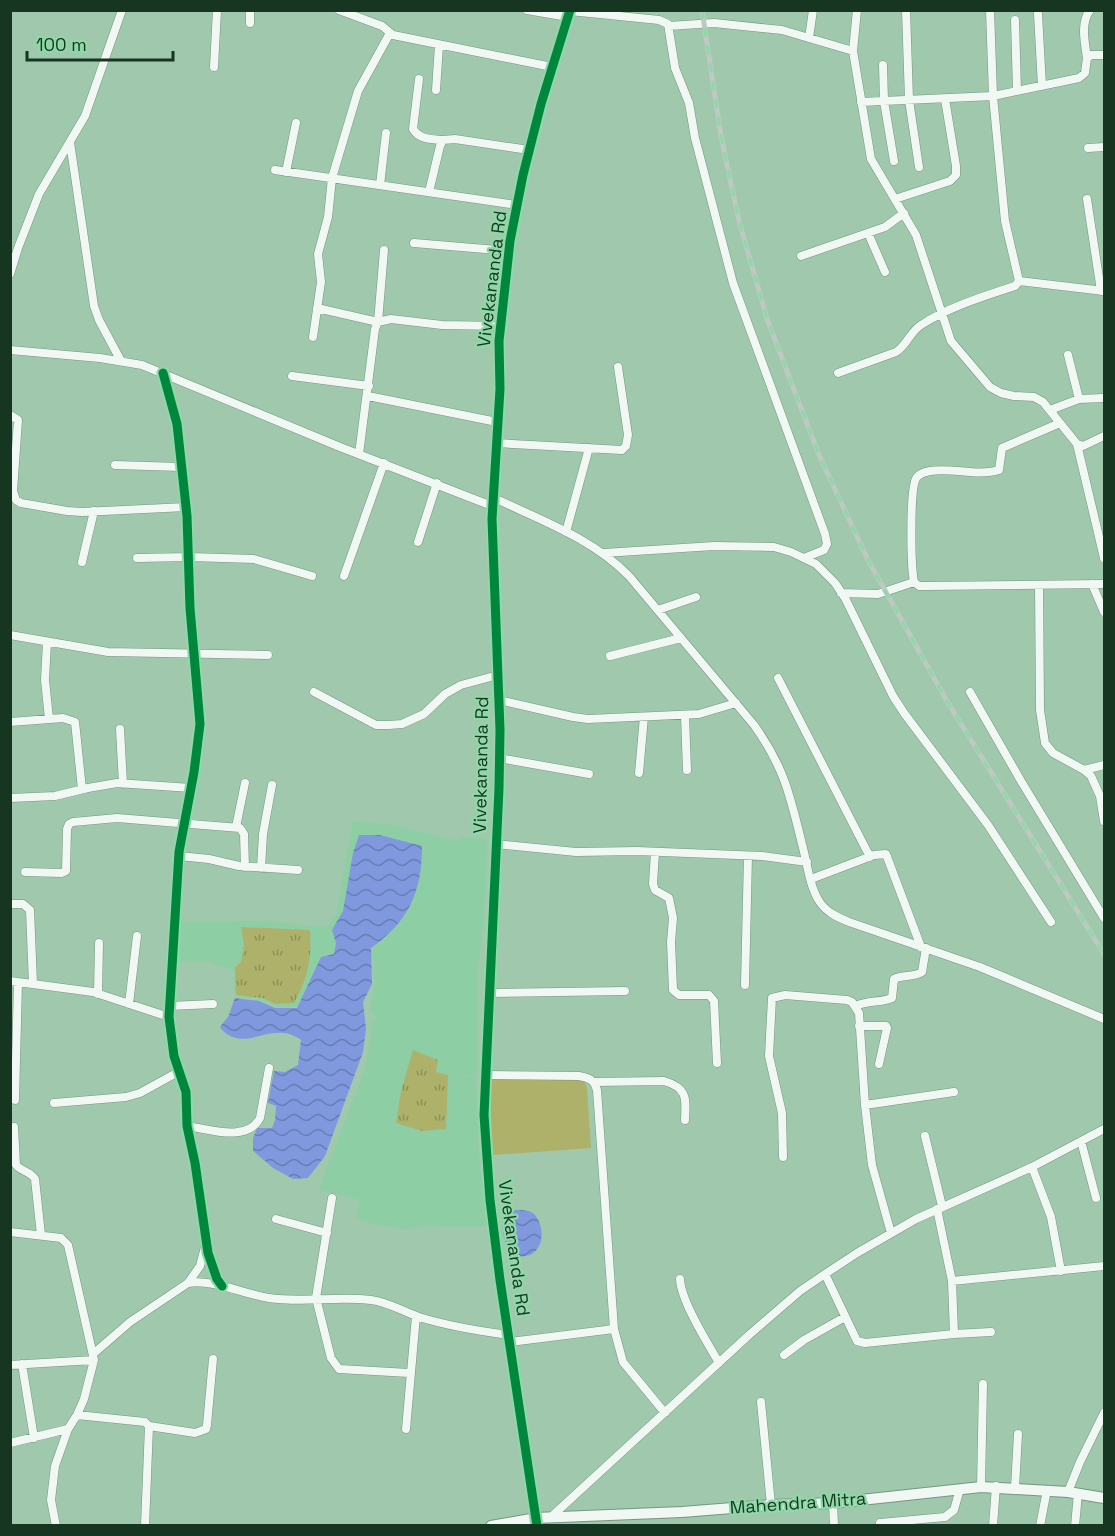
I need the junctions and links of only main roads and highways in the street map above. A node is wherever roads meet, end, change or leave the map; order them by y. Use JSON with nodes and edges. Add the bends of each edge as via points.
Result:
{"nodes":[{"id":1,"x":1104,"y":1498,"type":"edge"},
{"id":2,"x":537,"y":1522,"type":"edge"},
{"id":3,"x":491,"y":1526,"type":"edge"}],
"edges":[{"from":1,"to":2,"type":"main road","name":"Mahendra Mitra","via":[[981,1486],[833,1503],[551,1517]]},
{"from":2,"to":3,"type":"main road","name":"Mahendra Mitra"}]}
